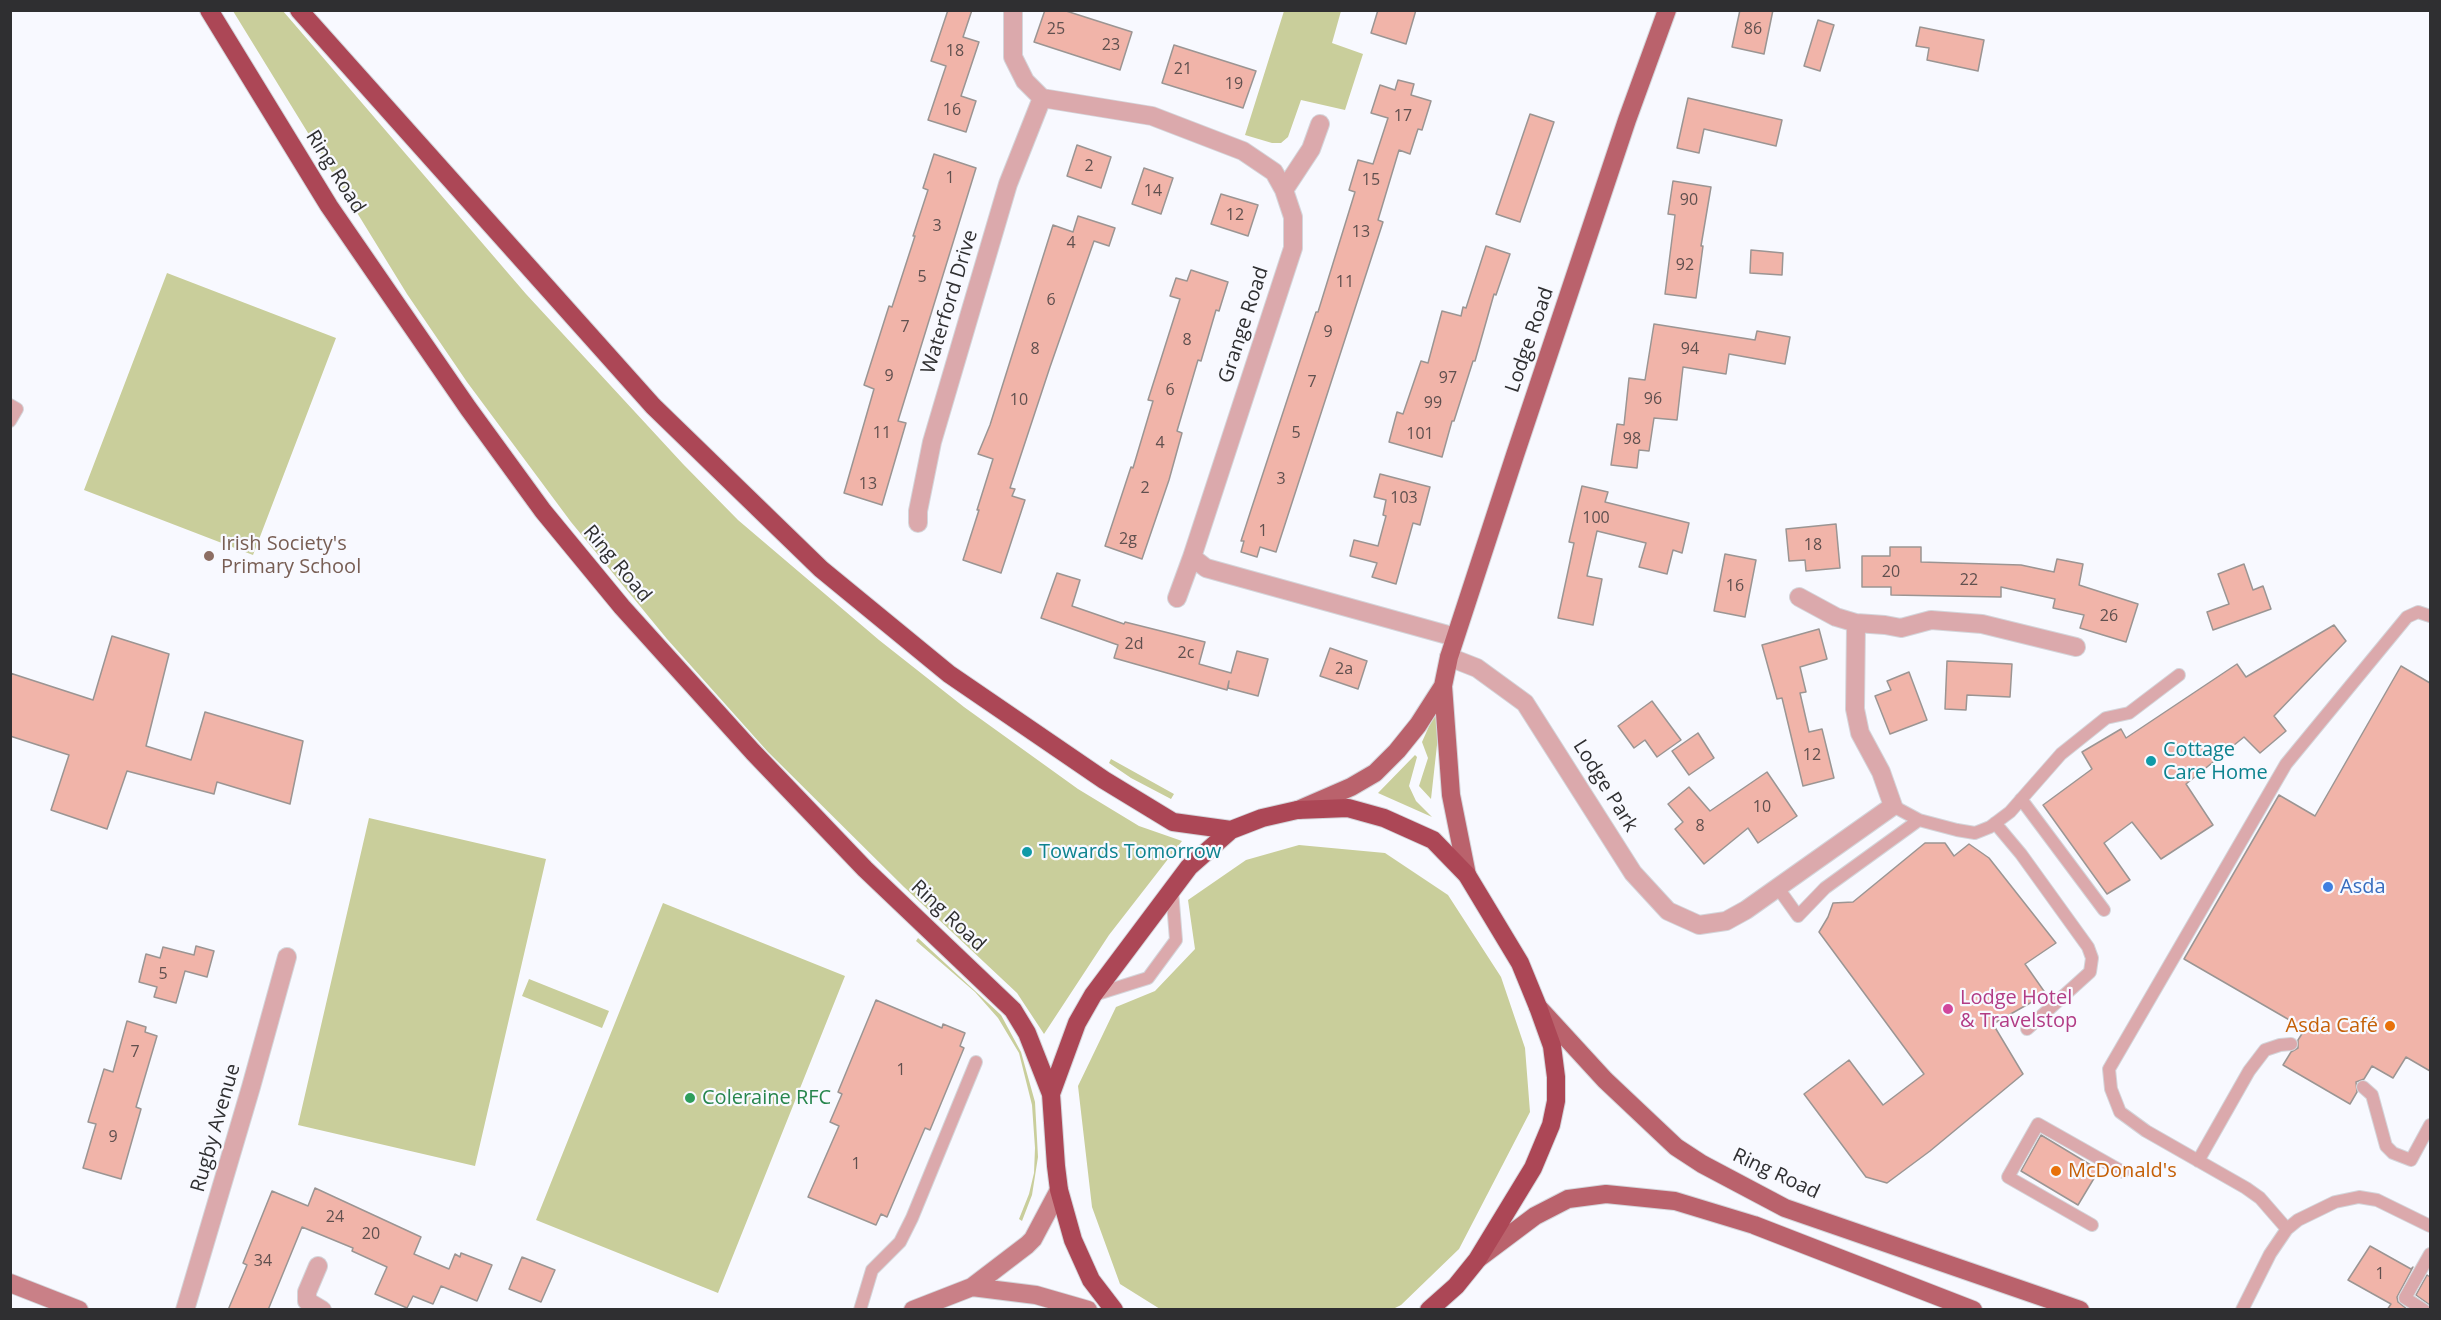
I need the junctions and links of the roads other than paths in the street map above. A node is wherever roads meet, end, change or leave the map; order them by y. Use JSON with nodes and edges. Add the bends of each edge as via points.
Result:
{"nodes":[{"id":1,"x":209,"y":10,"type":"edge"},
{"id":2,"x":299,"y":10,"type":"edge"},
{"id":3,"x":1013,"y":10,"type":"edge"},
{"id":4,"x":1667,"y":10,"type":"edge"},
{"id":5,"x":1042,"y":98,"type":"junction"},
{"id":6,"x":1320,"y":124,"type":"dead end"},
{"id":7,"x":1284,"y":190,"type":"junction"},
{"id":8,"x":10,"y":405,"type":"edge"},
{"id":9,"x":10,"y":421,"type":"edge"},
{"id":10,"x":918,"y":523,"type":"dead end"},
{"id":11,"x":1192,"y":557,"type":"junction"},
{"id":12,"x":1799,"y":597,"type":"dead end"},
{"id":13,"x":1177,"y":598,"type":"dead end"},
{"id":14,"x":2430,"y":616,"type":"edge"},
{"id":15,"x":1856,"y":623,"type":"junction"},
{"id":16,"x":1455,"y":637,"type":"junction"},
{"id":17,"x":2076,"y":647,"type":"dead end"},
{"id":18,"x":1449,"y":657,"type":"junction"},
{"id":19,"x":2179,"y":675,"type":"dead end"},
{"id":20,"x":1443,"y":686,"type":"junction"},
{"id":21,"x":2021,"y":799,"type":"junction"},
{"id":22,"x":1893,"y":806,"type":"junction"},
{"id":23,"x":1297,"y":810,"type":"junction"},
{"id":24,"x":1919,"y":820,"type":"junction"},
{"id":25,"x":1995,"y":823,"type":"junction"},
{"id":26,"x":1231,"y":830,"type":"junction"},
{"id":27,"x":1467,"y":875,"type":"junction"},
{"id":28,"x":1778,"y":888,"type":"junction"},
{"id":29,"x":1172,"y":890,"type":"junction"},
{"id":30,"x":2104,"y":910,"type":"dead end"},
{"id":31,"x":287,"y":957,"type":"dead end"},
{"id":32,"x":1093,"y":995,"type":"junction"},
{"id":33,"x":1539,"y":1006,"type":"junction"},
{"id":34,"x":2027,"y":1029,"type":"dead end"},
{"id":35,"x":2291,"y":1044,"type":"dead end"},
{"id":36,"x":976,"y":1062,"type":"dead end"},
{"id":37,"x":2362,"y":1087,"type":"dead end"},
{"id":38,"x":1051,"y":1094,"type":"junction"},
{"id":39,"x":2430,"y":1125,"type":"edge"},
{"id":40,"x":2198,"y":1161,"type":"junction"},
{"id":41,"x":2122,"y":1172,"type":"dead end"},
{"id":42,"x":1059,"y":1190,"type":"junction"},
{"id":43,"x":2092,"y":1225,"type":"dead end"},
{"id":44,"x":2430,"y":1226,"type":"edge"},
{"id":45,"x":2287,"y":1229,"type":"junction"},
{"id":46,"x":2430,"y":1254,"type":"edge"},
{"id":47,"x":1477,"y":1260,"type":"junction"},
{"id":48,"x":318,"y":1266,"type":"dead end"},
{"id":49,"x":10,"y":1283,"type":"edge"},
{"id":50,"x":972,"y":1287,"type":"junction"},
{"id":51,"x":2246,"y":1306,"type":"edge"},
{"id":52,"x":79,"y":1310,"type":"edge"},
{"id":53,"x":185,"y":1310,"type":"edge"},
{"id":54,"x":322,"y":1310,"type":"edge"},
{"id":55,"x":860,"y":1310,"type":"edge"},
{"id":56,"x":913,"y":1310,"type":"edge"},
{"id":57,"x":1088,"y":1310,"type":"edge"},
{"id":58,"x":1114,"y":1310,"type":"edge"},
{"id":59,"x":1430,"y":1310,"type":"edge"},
{"id":60,"x":1973,"y":1310,"type":"edge"},
{"id":61,"x":2080,"y":1310,"type":"edge"},
{"id":62,"x":2229,"y":1310,"type":"edge"},
{"id":63,"x":2424,"y":1310,"type":"edge"}],
"edges":[{"from":1,"to":38,"type":"highway","name":"Ring Road","via":[[329,206],[543,511],[622,607],[753,752],[865,869],[1013,1010],[1027,1033]]},
{"from":2,"to":26,"type":"highway","via":[[653,406],[821,569],[950,674],[1104,780],[1173,822]]},
{"from":3,"to":5,"type":"street","via":[[1013,57],[1025,81]]},
{"from":4,"to":16,"type":"main road","name":"Lodge Road"},
{"from":5,"to":7,"type":"street","name":"Grange Road","via":[[1152,116],[1242,151],[1274,172]]},
{"from":5,"to":10,"type":"street","name":"Waterford Drive","via":[[1008,184],[932,442]]},
{"from":6,"to":7,"type":"street","via":[[1311,149]]},
{"from":7,"to":11,"type":"street","name":"Grange Road","via":[[1293,217],[1293,248]]},
{"from":8,"to":9,"type":"lane","via":[[17,409]]},
{"from":11,"to":13,"type":"street","name":"Grange Road"},
{"from":11,"to":16,"type":"street","via":[[1206,568]]},
{"from":12,"to":15,"type":"street"},
{"from":14,"to":40,"type":"lane","via":[[2418,612],[2407,617],[2286,764],[2109,1069],[2111,1089],[2120,1112]]},
{"from":15,"to":17,"type":"street","via":[[1901,628],[1932,620],[1982,624]]},
{"from":15,"to":22,"type":"street","via":[[1855,709],[1863,740],[1881,772]]},
{"from":16,"to":18,"type":"main road","name":"Lodge Road"},
{"from":18,"to":20,"type":"main road","name":"Lodge Road"},
{"from":18,"to":28,"type":"street","name":"Lodge Park","via":[[1477,668],[1525,703],[1633,873],[1668,911],[1700,925],[1726,921]]},
{"from":19,"to":21,"type":"lane","via":[[2129,713],[2106,718],[2061,754]]},
{"from":20,"to":23,"type":"main road","name":"Lodge Road","via":[[1397,752],[1375,773]]},
{"from":20,"to":27,"type":"main road","name":"Lodge Road","via":[[1451,803]]},
{"from":21,"to":25,"type":"lane"},
{"from":21,"to":30,"type":"lane"},
{"from":22,"to":24,"type":"lane"},
{"from":22,"to":28,"type":"street"},
{"from":23,"to":26,"type":"highway"},
{"from":23,"to":27,"type":"highway","via":[[1348,808],[1384,818],[1433,840]]},
{"from":24,"to":25,"type":"lane","via":[[1976,833]]},
{"from":24,"to":28,"type":"lane","via":[[1825,888],[1798,916]]},
{"from":25,"to":34,"type":"lane","via":[[2021,854],[2092,958],[2090,972]]},
{"from":26,"to":29,"type":"highway","via":[[1189,867]]},
{"from":27,"to":33,"type":"highway","via":[[1520,963]]},
{"from":29,"to":32,"type":"highway"},
{"from":29,"to":32,"type":"lane","via":[[1176,940],[1148,978]]},
{"from":31,"to":53,"type":"street","name":"Rugby Avenue"},
{"from":32,"to":38,"type":"highway","via":[[1077,1023]]},
{"from":33,"to":47,"type":"highway","via":[[1552,1046],[1556,1077],[1551,1125],[1533,1168]]},
{"from":33,"to":61,"type":"main road","name":"Ring Road","via":[[1605,1080],[1676,1147],[1702,1164],[1785,1208]]},
{"from":35,"to":40,"type":"lane","via":[[2265,1050]]},
{"from":36,"to":55,"type":"lane","via":[[908,1226],[900,1242],[872,1270]]},
{"from":37,"to":39,"type":"lane","via":[[2372,1095],[2386,1146],[2393,1153],[2411,1160]]},
{"from":38,"to":42,"type":"highway"},
{"from":40,"to":45,"type":"lane","via":[[2260,1198]]},
{"from":41,"to":43,"type":"lane","via":[[2038,1124],[2033,1132],[2008,1177]]},
{"from":42,"to":50,"type":"street","via":[[1033,1239]]},
{"from":42,"to":58,"type":"highway","via":[[1073,1240],[1091,1280]]},
{"from":44,"to":45,"type":"lane","via":[[2393,1206],[2359,1197],[2335,1202]]},
{"from":45,"to":51,"type":"lane","via":[[2270,1254]]},
{"from":46,"to":63,"type":"lane","via":[[2405,1298]]},
{"from":47,"to":59,"type":"highway"},
{"from":47,"to":60,"type":"main road","via":[[1535,1216],[1568,1199],[1606,1194],[1675,1201],[1754,1226]]},
{"from":48,"to":54,"type":"street","via":[[307,1301]]},
{"from":49,"to":52,"type":"street"},
{"from":50,"to":56,"type":"street"},
{"from":50,"to":57,"type":"street","via":[[1036,1295]]},
{"from":51,"to":62,"type":"lane"}]}
